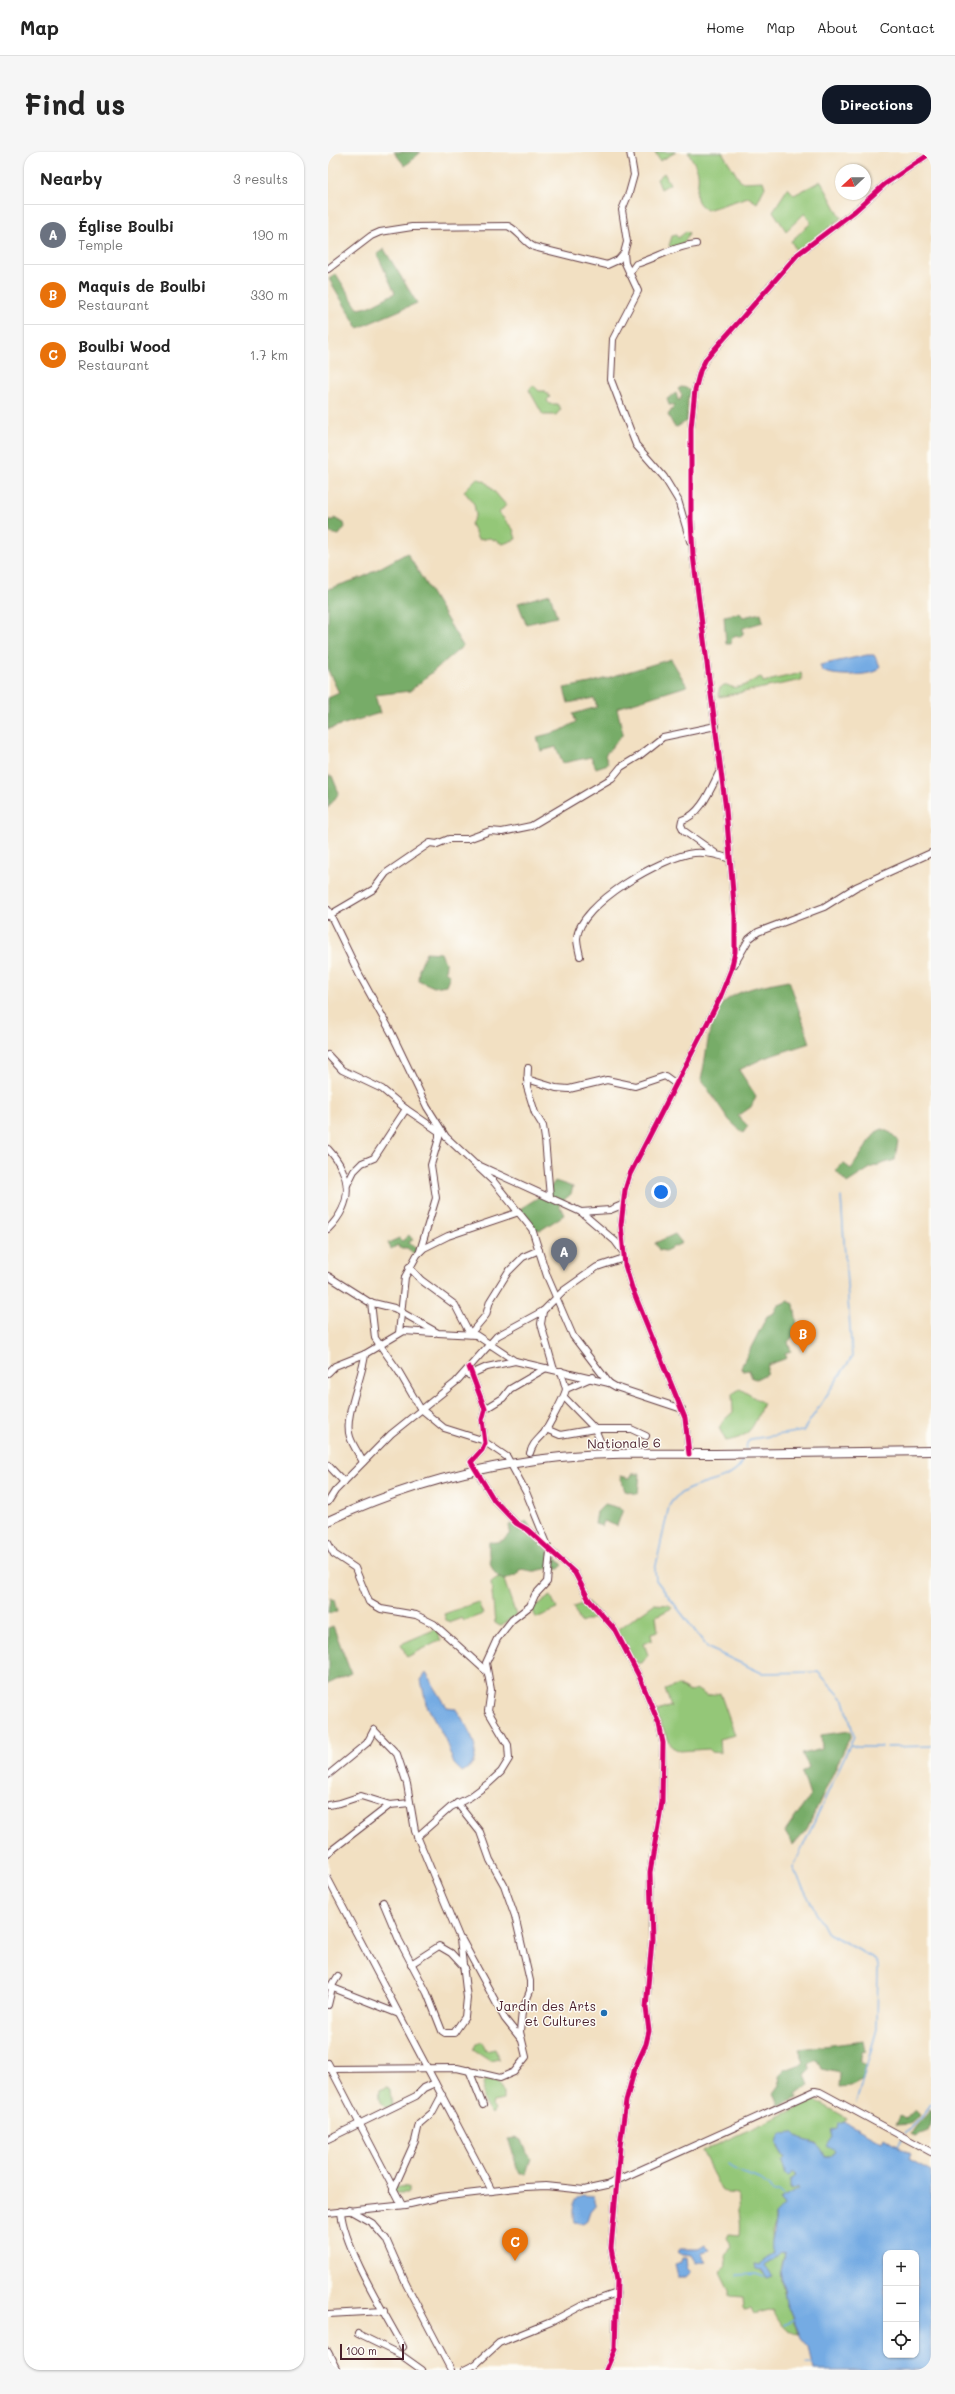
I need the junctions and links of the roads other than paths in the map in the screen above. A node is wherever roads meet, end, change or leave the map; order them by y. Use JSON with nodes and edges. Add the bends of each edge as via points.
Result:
{"nodes":[{"id":1,"x":630,"y":152,"type":"edge"},
{"id":2,"x":931,"y":153,"type":"edge"},
{"id":3,"x":696,"y":244,"type":"dead end"},
{"id":4,"x":624,"y":253,"type":"junction"},
{"id":5,"x":328,"y":269,"type":"edge"},
{"id":6,"x":629,"y":274,"type":"junction"},
{"id":7,"x":693,"y":546,"type":"junction"},
{"id":8,"x":716,"y":726,"type":"junction"},
{"id":9,"x":721,"y":768,"type":"junction"},
{"id":10,"x":931,"y":853,"type":"edge"},
{"id":11,"x":717,"y":854,"type":"junction"},
{"id":12,"x":730,"y":858,"type":"junction"},
{"id":13,"x":329,"y":914,"type":"edge"},
{"id":14,"x":580,"y":956,"type":"dead end"},
{"id":15,"x":731,"y":970,"type":"junction"},
{"id":16,"x":328,"y":1055,"type":"edge"},
{"id":17,"x":528,"y":1068,"type":"dead end"},
{"id":18,"x":527,"y":1079,"type":"junction"},
{"id":19,"x":676,"y":1084,"type":"junction"},
{"id":20,"x":406,"y":1109,"type":"junction"},
{"id":21,"x":438,"y":1125,"type":"junction"},
{"id":22,"x":440,"y":1132,"type":"junction"},
{"id":23,"x":446,"y":1137,"type":"junction"},
{"id":24,"x":328,"y":1149,"type":"edge"},
{"id":25,"x":477,"y":1165,"type":"junction"},
{"id":26,"x":347,"y":1185,"type":"junction"},
{"id":27,"x":550,"y":1197,"type":"junction"},
{"id":28,"x":622,"y":1205,"type":"junction"},
{"id":29,"x":519,"y":1212,"type":"junction"},
{"id":30,"x":581,"y":1212,"type":"junction"},
{"id":31,"x":328,"y":1229,"type":"edge"},
{"id":32,"x":539,"y":1250,"type":"junction"},
{"id":33,"x":419,"y":1253,"type":"junction"},
{"id":34,"x":624,"y":1256,"type":"junction"},
{"id":35,"x":409,"y":1267,"type":"junction"},
{"id":36,"x":328,"y":1276,"type":"edge"},
{"id":37,"x":557,"y":1298,"type":"junction"},
{"id":38,"x":371,"y":1302,"type":"junction"},
{"id":39,"x":543,"y":1311,"type":"junction"},
{"id":40,"x":400,"y":1312,"type":"junction"},
{"id":41,"x":399,"y":1333,"type":"junction"},
{"id":42,"x":438,"y":1333,"type":"junction"},
{"id":43,"x":470,"y":1334,"type":"junction"},
{"id":44,"x":490,"y":1344,"type":"junction"},
{"id":45,"x":381,"y":1346,"type":"junction"},
{"id":46,"x":365,"y":1354,"type":"junction"},
{"id":47,"x":515,"y":1361,"type":"junction"},
{"id":48,"x":546,"y":1368,"type":"junction"},
{"id":49,"x":470,"y":1370,"type":"junction"},
{"id":50,"x":558,"y":1370,"type":"junction"},
{"id":51,"x":328,"y":1373,"type":"edge"},
{"id":52,"x":593,"y":1378,"type":"junction"},
{"id":53,"x":609,"y":1383,"type":"junction"},
{"id":54,"x":566,"y":1389,"type":"junction"},
{"id":55,"x":564,"y":1397,"type":"junction"},
{"id":56,"x":421,"y":1409,"type":"junction"},
{"id":57,"x":485,"y":1409,"type":"junction"},
{"id":58,"x":682,"y":1409,"type":"junction"},
{"id":59,"x":546,"y":1429,"type":"junction"},
{"id":60,"x":595,"y":1429,"type":"junction"},
{"id":61,"x":646,"y":1436,"type":"dead end"},
{"id":62,"x":485,"y":1443,"type":"junction"},
{"id":63,"x":603,"y":1448,"type":"dead end"},
{"id":64,"x":931,"y":1451,"type":"edge"},
{"id":65,"x":530,"y":1453,"type":"dead end"},
{"id":66,"x":689,"y":1454,"type":"junction"},
{"id":67,"x":363,"y":1462,"type":"junction"},
{"id":68,"x":510,"y":1463,"type":"junction"},
{"id":69,"x":328,"y":1465,"type":"edge"},
{"id":70,"x":475,"y":1470,"type":"junction"},
{"id":71,"x":344,"y":1482,"type":"junction"},
{"id":72,"x":328,"y":1502,"type":"edge"},
{"id":73,"x":328,"y":1522,"type":"edge"},
{"id":74,"x":328,"y":1543,"type":"edge"},
{"id":75,"x":550,"y":1551,"type":"junction"},
{"id":76,"x":486,"y":1671,"type":"junction"},
{"id":77,"x":328,"y":1775,"type":"edge"},
{"id":78,"x":410,"y":1803,"type":"junction"},
{"id":79,"x":457,"y":1803,"type":"junction"},
{"id":80,"x":328,"y":1805,"type":"edge"},
{"id":81,"x":390,"y":1805,"type":"junction"},
{"id":82,"x":417,"y":1837,"type":"junction"},
{"id":83,"x":328,"y":1853,"type":"edge"},
{"id":84,"x":328,"y":1879,"type":"edge"},
{"id":85,"x":383,"y":1902,"type":"dead end"},
{"id":86,"x":458,"y":1933,"type":"junction"},
{"id":87,"x":411,"y":1964,"type":"junction"},
{"id":88,"x":465,"y":1968,"type":"junction"},
{"id":89,"x":338,"y":1976,"type":"dead end"},
{"id":90,"x":330,"y":1987,"type":"edge"},
{"id":91,"x":328,"y":2005,"type":"edge"},
{"id":92,"x":399,"y":2014,"type":"junction"},
{"id":93,"x":521,"y":2039,"type":"junction"},
{"id":94,"x":329,"y":2067,"type":"edge"},
{"id":95,"x":428,"y":2069,"type":"junction"},
{"id":96,"x":469,"y":2070,"type":"junction"},
{"id":97,"x":436,"y":2083,"type":"junction"},
{"id":98,"x":442,"y":2095,"type":"junction"},
{"id":99,"x":483,"y":2105,"type":"dead end"},
{"id":100,"x":359,"y":2123,"type":"junction"},
{"id":101,"x":328,"y":2139,"type":"edge"},
{"id":102,"x":931,"y":2152,"type":"edge"},
{"id":103,"x":617,"y":2182,"type":"junction"},
{"id":104,"x":393,"y":2190,"type":"junction"},
{"id":105,"x":492,"y":2191,"type":"junction"},
{"id":106,"x":402,"y":2205,"type":"junction"},
{"id":107,"x":349,"y":2210,"type":"junction"},
{"id":108,"x":329,"y":2211,"type":"edge"},
{"id":109,"x":341,"y":2211,"type":"junction"},
{"id":110,"x":617,"y":2293,"type":"junction"},
{"id":111,"x":384,"y":2311,"type":"junction"},
{"id":112,"x":328,"y":2314,"type":"edge"},
{"id":113,"x":358,"y":2334,"type":"dead end"},
{"id":114,"x":403,"y":2347,"type":"dead end"},
{"id":115,"x":328,"y":2352,"type":"edge"},
{"id":116,"x":337,"y":2370,"type":"edge"},
{"id":117,"x":422,"y":2370,"type":"edge"},
{"id":118,"x":451,"y":2370,"type":"edge"},
{"id":119,"x":464,"y":2370,"type":"edge"},
{"id":120,"x":606,"y":2370,"type":"edge"}],
"edges":[{"from":1,"to":4,"type":"street","via":[[634,175],[622,210],[627,242]]},
{"from":2,"to":7,"type":"street","via":[[885,184],[798,254],[706,359],[695,390],[691,428]]},
{"from":3,"to":6,"type":"street","via":[[669,250],[656,258],[636,264]]},
{"from":4,"to":5,"type":"street","via":[[618,260],[607,265],[534,247],[528,244],[519,232],[508,226],[412,227],[370,236]]},
{"from":4,"to":6,"type":"street"},
{"from":6,"to":7,"type":"street","via":[[638,291],[612,339],[611,380],[636,445],[664,477],[678,500]]},
{"from":7,"to":8,"type":"street"},
{"from":8,"to":9,"type":"street"},
{"from":8,"to":13,"type":"street","via":[[668,735],[657,740],[639,756],[619,768],[612,778],[531,826],[502,832],[490,831],[468,839],[430,843],[386,873],[374,889]]},
{"from":9,"to":11,"type":"street","via":[[700,808],[689,819],[682,820],[681,825],[684,831]]},
{"from":9,"to":12,"type":"street"},
{"from":10,"to":15,"type":"street","via":[[856,887],[824,907],[758,932],[749,939]]},
{"from":11,"to":12,"type":"street"},
{"from":11,"to":14,"type":"street","via":[[684,855],[654,866],[620,886],[593,909],[580,928],[577,938]]},
{"from":12,"to":15,"type":"street","via":[[735,916]]},
{"from":13,"to":21,"type":"street","via":[[392,1032],[426,1107]]},
{"from":15,"to":19,"type":"street","via":[[719,1000]]},
{"from":16,"to":20,"type":"street","via":[[342,1070],[382,1089]]},
{"from":17,"to":18,"type":"street"},
{"from":18,"to":19,"type":"street","via":[[556,1088],[570,1089],[607,1080],[635,1086],[665,1076]]},
{"from":18,"to":27,"type":"street","via":[[528,1093],[544,1130]]},
{"from":19,"to":28,"type":"street","via":[[630,1174]]},
{"from":20,"to":22,"type":"street"},
{"from":20,"to":26,"type":"street","via":[[374,1158],[362,1163],[354,1171]]},
{"from":21,"to":22,"type":"street"},
{"from":21,"to":23,"type":"street"},
{"from":22,"to":23,"type":"street"},
{"from":22,"to":33,"type":"street","via":[[431,1165],[436,1198]]},
{"from":23,"to":25,"type":"street"},
{"from":24,"to":26,"type":"street","via":[[342,1166]]},
{"from":25,"to":27,"type":"street"},
{"from":25,"to":29,"type":"street"},
{"from":26,"to":31,"type":"street","via":[[340,1215]]},
{"from":27,"to":30,"type":"street"},
{"from":28,"to":30,"type":"street","via":[[610,1210]]},
{"from":28,"to":34,"type":"street"},
{"from":29,"to":32,"type":"street","via":[[532,1229]]},
{"from":29,"to":33,"type":"street","via":[[448,1236]]},
{"from":30,"to":34,"type":"street","via":[[615,1241]]},
{"from":32,"to":37,"type":"street"},
{"from":32,"to":43,"type":"street","via":[[523,1257],[508,1272],[490,1301],[486,1315]]},
{"from":33,"to":35,"type":"street"},
{"from":34,"to":37,"type":"street","via":[[597,1267]]},
{"from":34,"to":58,"type":"street","via":[[632,1288]]},
{"from":35,"to":40,"type":"street"},
{"from":35,"to":43,"type":"street","via":[[421,1280],[454,1305]]},
{"from":36,"to":38,"type":"street"},
{"from":37,"to":39,"type":"street"},
{"from":37,"to":53,"type":"street","via":[[573,1336]]},
{"from":38,"to":40,"type":"street"},
{"from":38,"to":45,"type":"street","via":[[374,1332]]},
{"from":39,"to":44,"type":"street","via":[[511,1327]]},
{"from":39,"to":50,"type":"street","via":[[541,1324]]},
{"from":40,"to":41,"type":"street"},
{"from":40,"to":42,"type":"street","via":[[412,1316]]},
{"from":41,"to":42,"type":"street","via":[[412,1330]]},
{"from":41,"to":45,"type":"street"},
{"from":42,"to":43,"type":"street"},
{"from":43,"to":44,"type":"street"},
{"from":44,"to":47,"type":"street"},
{"from":44,"to":49,"type":"street"},
{"from":45,"to":46,"type":"street"},
{"from":45,"to":56,"type":"street"},
{"from":46,"to":51,"type":"street","via":[[336,1366]]},
{"from":46,"to":67,"type":"street","via":[[362,1378],[352,1404],[349,1435]]},
{"from":47,"to":48,"type":"street"},
{"from":47,"to":49,"type":"street"},
{"from":48,"to":50,"type":"street"},
{"from":48,"to":57,"type":"street","via":[[510,1389],[503,1398]]},
{"from":49,"to":56,"type":"street"},
{"from":49,"to":57,"type":"street"},
{"from":50,"to":52,"type":"street"},
{"from":50,"to":54,"type":"street"},
{"from":52,"to":53,"type":"street"},
{"from":52,"to":54,"type":"street"},
{"from":53,"to":58,"type":"street"},
{"from":54,"to":55,"type":"street"},
{"from":55,"to":59,"type":"street"},
{"from":55,"to":60,"type":"street"},
{"from":56,"to":62,"type":"street","via":[[444,1428],[476,1437]]},
{"from":56,"to":67,"type":"street"},
{"from":57,"to":62,"type":"street","via":[[482,1420]]},
{"from":58,"to":66,"type":"street"},
{"from":59,"to":60,"type":"street","via":[[560,1435]]},
{"from":59,"to":65,"type":"street","via":[[533,1444]]},
{"from":60,"to":61,"type":"street","via":[[631,1429]]},
{"from":60,"to":63,"type":"street"},
{"from":62,"to":68,"type":"street","via":[[507,1457]]},
{"from":62,"to":70,"type":"street","via":[[471,1462]]},
{"from":64,"to":66,"type":"main road","name":"Nationale 6"},
{"from":66,"to":68,"type":"main road","name":"Nationale 6","via":[[592,1455]]},
{"from":67,"to":71,"type":"street"},
{"from":68,"to":70,"type":"main road","name":"Nationale 6"},
{"from":68,"to":75,"type":"street","via":[[526,1492]]},
{"from":69,"to":71,"type":"street"},
{"from":70,"to":73,"type":"main road","name":"Nationale 6","via":[[394,1493]]},
{"from":70,"to":75,"type":"street","via":[[494,1500],[516,1523],[528,1530]]},
{"from":71,"to":72,"type":"street"},
{"from":74,"to":76,"type":"street","via":[[334,1554],[355,1568],[369,1602],[381,1609],[416,1615],[434,1624]]},
{"from":75,"to":76,"type":"street","via":[[547,1582],[535,1595],[530,1606],[512,1620],[497,1639],[488,1657]]},
{"from":75,"to":103,"type":"street","via":[[575,1573],[589,1600],[615,1629],[654,1711],[664,1743],[662,1802],[650,1872],[652,1939],[646,2008],[649,2031],[646,2044],[637,2061],[626,2101]]},
{"from":76,"to":79,"type":"street","via":[[491,1690],[488,1711],[508,1745],[509,1759],[501,1772],[489,1783]]},
{"from":77,"to":78,"type":"street","via":[[367,1743],[374,1730],[397,1754],[404,1772]]},
{"from":78,"to":81,"type":"street"},
{"from":78,"to":82,"type":"street"},
{"from":79,"to":82,"type":"street"},
{"from":79,"to":93,"type":"street","via":[[480,1832],[515,1916],[530,1981],[530,1991],[522,2011]]},
{"from":80,"to":81,"type":"street","via":[[340,1804],[361,1796]]},
{"from":81,"to":83,"type":"street"},
{"from":82,"to":86,"type":"street"},
{"from":84,"to":92,"type":"street"},
{"from":85,"to":87,"type":"street"},
{"from":86,"to":88,"type":"street"},
{"from":86,"to":93,"type":"street","via":[[505,2019]]},
{"from":87,"to":88,"type":"street","via":[[439,1946],[451,1953]]},
{"from":87,"to":88,"type":"street","via":[[429,1998],[442,2031],[451,2034],[458,2030],[465,2017]]},
{"from":89,"to":90,"type":"street"},
{"from":90,"to":91,"type":"street"},
{"from":90,"to":92,"type":"street"},
{"from":92,"to":95,"type":"street"},
{"from":93,"to":96,"type":"street","via":[[526,2057],[514,2072],[494,2078]]},
{"from":94,"to":95,"type":"street"},
{"from":94,"to":100,"type":"street"},
{"from":95,"to":96,"type":"street"},
{"from":95,"to":97,"type":"street"},
{"from":96,"to":99,"type":"street"},
{"from":97,"to":98,"type":"street"},
{"from":97,"to":100,"type":"street","via":[[424,2088],[416,2096]]},
{"from":98,"to":104,"type":"street","via":[[433,2112],[419,2124],[415,2141]]},
{"from":98,"to":105,"type":"street"},
{"from":100,"to":101,"type":"street"},
{"from":100,"to":104,"type":"street"},
{"from":102,"to":103,"type":"street","via":[[815,2091]]},
{"from":103,"to":105,"type":"street","via":[[584,2190],[546,2186]]},
{"from":103,"to":110,"type":"street","via":[[611,2248]]},
{"from":104,"to":106,"type":"street"},
{"from":105,"to":106,"type":"street","via":[[440,2197]]},
{"from":106,"to":107,"type":"street"},
{"from":107,"to":109,"type":"street"},
{"from":107,"to":118,"type":"street","via":[[372,2223],[386,2239],[406,2284]]},
{"from":108,"to":109,"type":"street"},
{"from":109,"to":111,"type":"street","via":[[354,2254]]},
{"from":110,"to":119,"type":"street","via":[[585,2304],[551,2322],[498,2343],[476,2364]]},
{"from":110,"to":120,"type":"street","via":[[616,2349]]},
{"from":111,"to":112,"type":"street"},
{"from":111,"to":114,"type":"street"},
{"from":113,"to":117,"type":"street","via":[[405,2357]]},
{"from":115,"to":116,"type":"street"}]}
